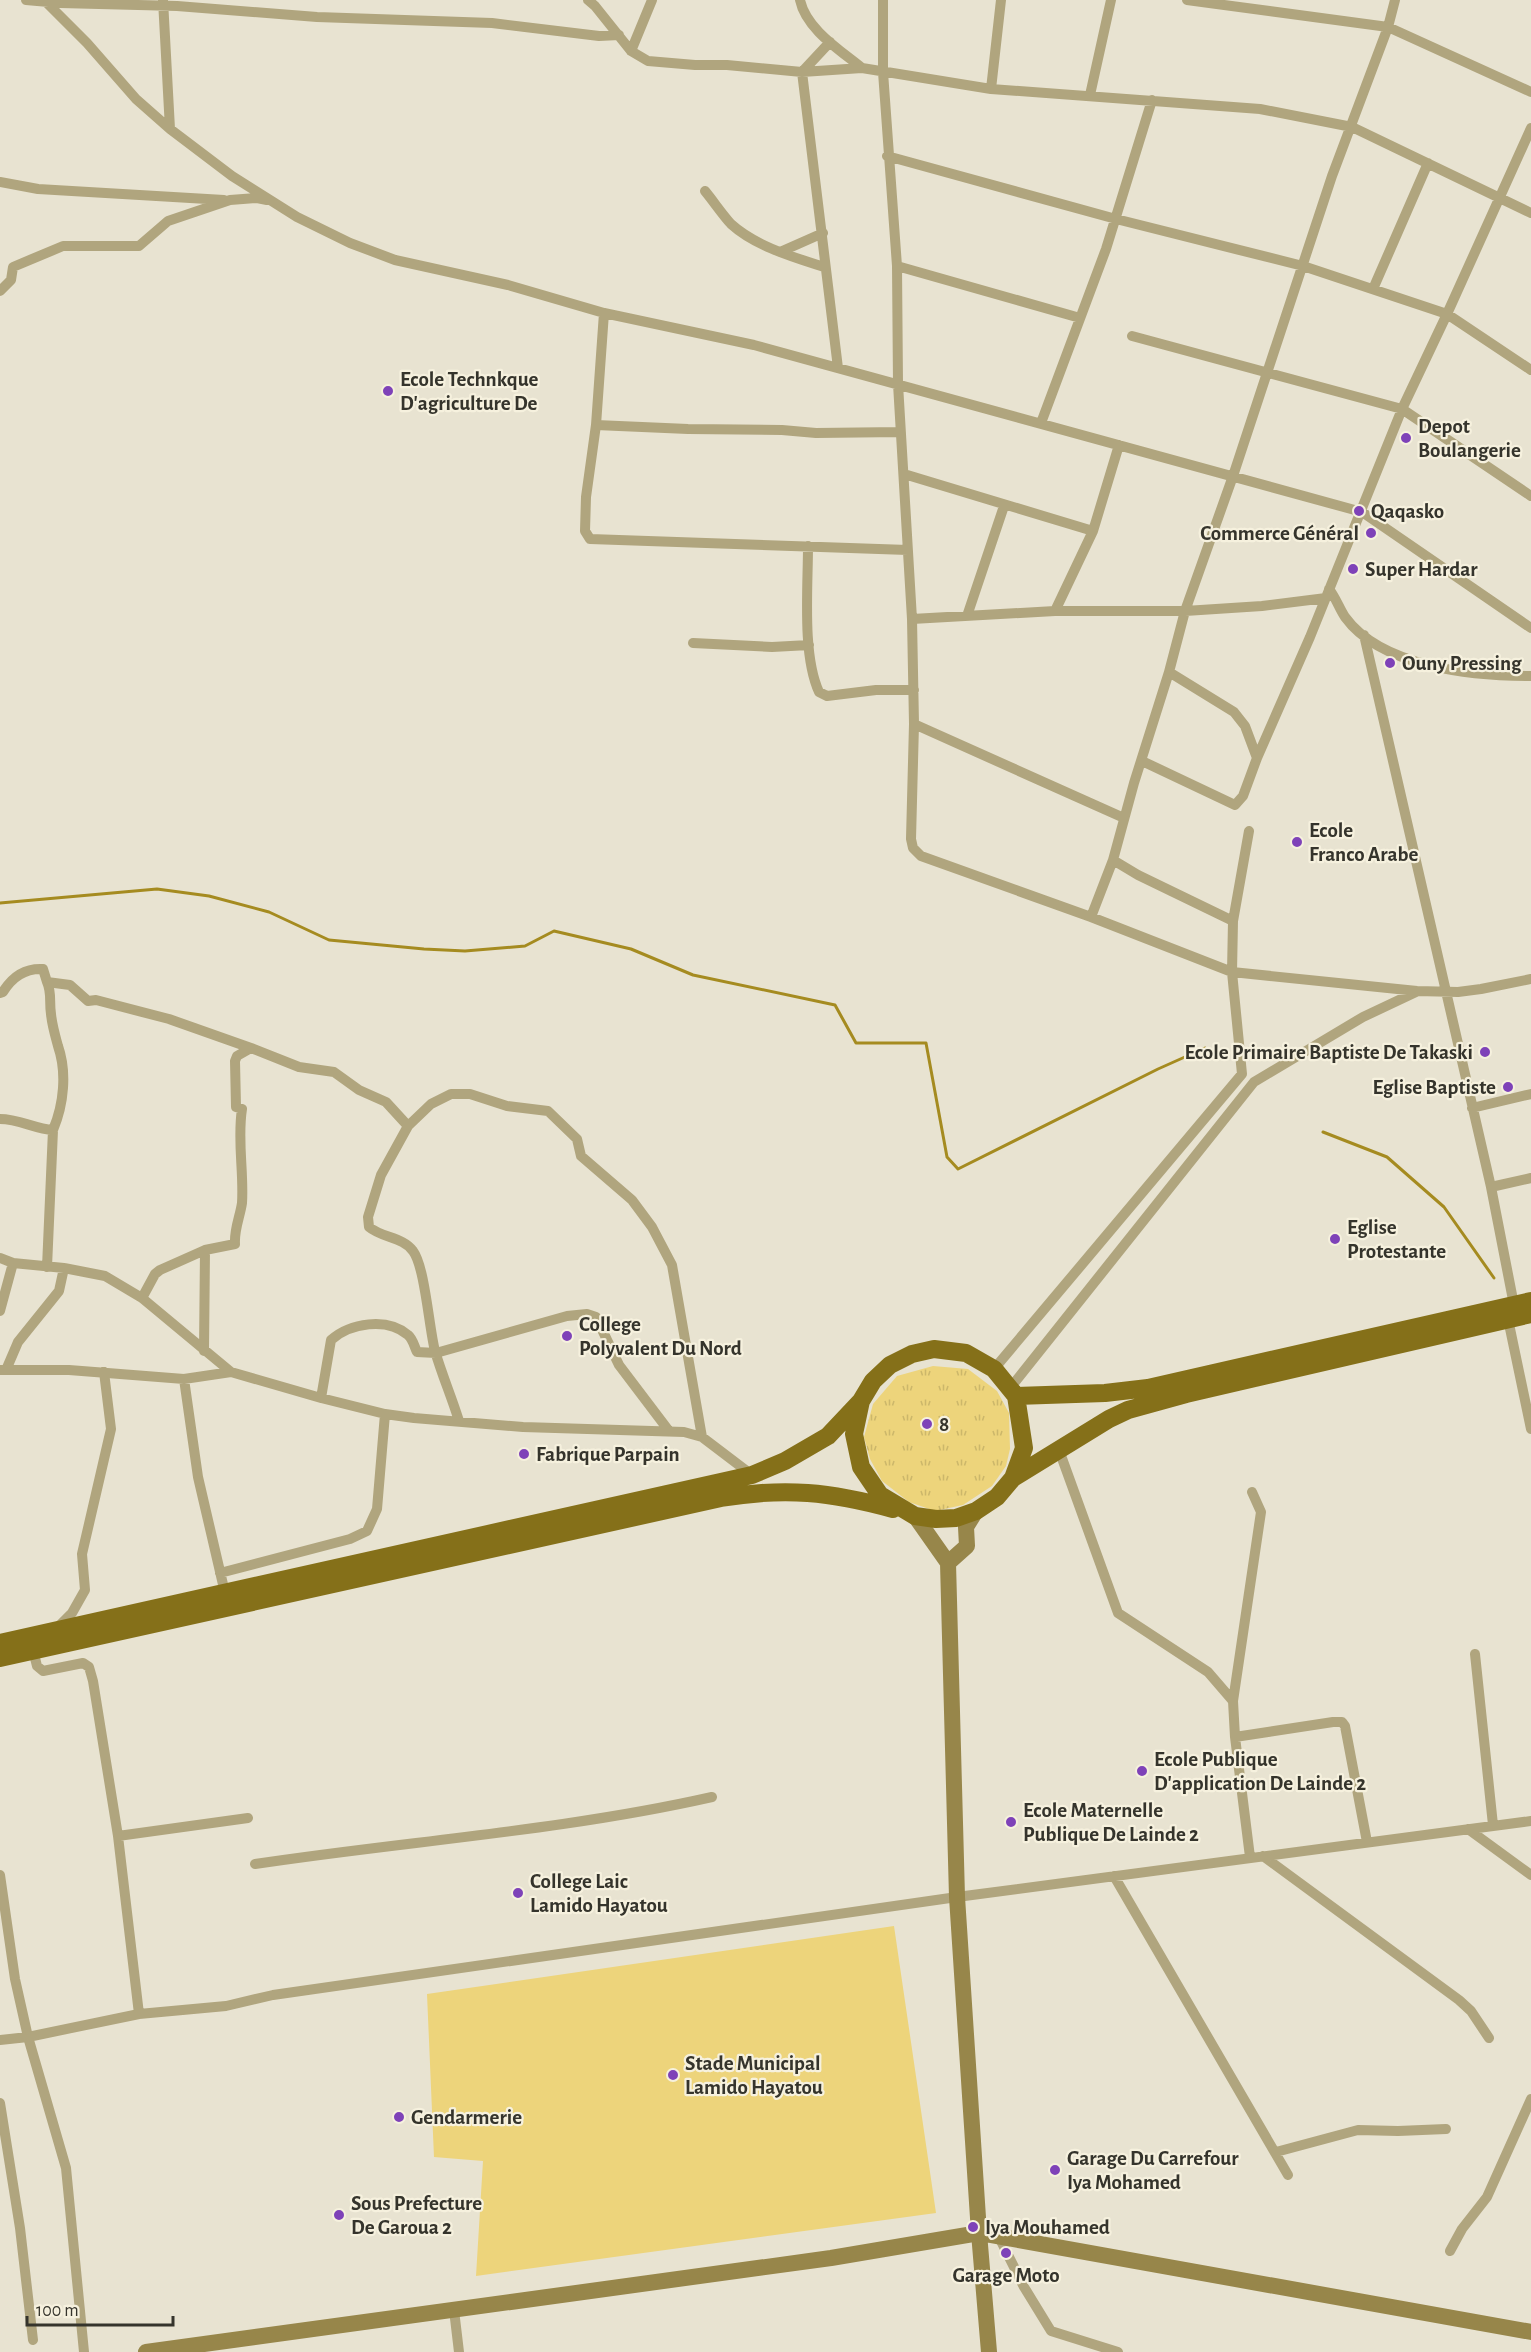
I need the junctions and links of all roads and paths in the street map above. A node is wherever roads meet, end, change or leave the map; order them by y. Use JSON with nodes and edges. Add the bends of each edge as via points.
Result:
{"nodes":[{"id":1,"x":26,"y":0,"type":"edge"},
{"id":2,"x":588,"y":0,"type":"edge"},
{"id":3,"x":652,"y":0,"type":"edge"},
{"id":4,"x":800,"y":0,"type":"edge"},
{"id":5,"x":883,"y":0,"type":"edge"},
{"id":6,"x":1001,"y":0,"type":"edge"},
{"id":7,"x":1111,"y":0,"type":"edge"},
{"id":8,"x":1186,"y":0,"type":"edge"},
{"id":9,"x":1395,"y":0,"type":"edge"},
{"id":10,"x":46,"y":2,"type":"junction"},
{"id":11,"x":60,"y":2,"type":"edge"},
{"id":12,"x":164,"y":3,"type":"edge"},
{"id":13,"x":1388,"y":27,"type":"junction"},
{"id":14,"x":619,"y":35,"type":"junction"},
{"id":15,"x":830,"y":42,"type":"junction"},
{"id":16,"x":631,"y":51,"type":"junction"},
{"id":17,"x":862,"y":68,"type":"junction"},
{"id":18,"x":802,"y":72,"type":"junction"},
{"id":19,"x":883,"y":72,"type":"junction"},
{"id":20,"x":991,"y":89,"type":"junction"},
{"id":21,"x":1531,"y":92,"type":"edge"},
{"id":22,"x":1090,"y":95,"type":"junction"},
{"id":23,"x":1152,"y":100,"type":"junction"},
{"id":24,"x":1352,"y":127,"type":"junction"},
{"id":25,"x":1531,"y":128,"type":"edge"},
{"id":26,"x":170,"y":129,"type":"junction"},
{"id":27,"x":887,"y":156,"type":"junction"},
{"id":28,"x":1428,"y":163,"type":"junction"},
{"id":29,"x":0,"y":182,"type":"edge"},
{"id":30,"x":705,"y":191,"type":"dead end"},
{"id":31,"x":1500,"y":197,"type":"junction"},
{"id":32,"x":230,"y":200,"type":"junction"},
{"id":33,"x":274,"y":202,"type":"junction"},
{"id":34,"x":1531,"y":213,"type":"edge"},
{"id":35,"x":1116,"y":219,"type":"junction"},
{"id":36,"x":823,"y":233,"type":"junction"},
{"id":37,"x":780,"y":252,"type":"junction"},
{"id":38,"x":897,"y":266,"type":"junction"},
{"id":39,"x":1303,"y":266,"type":"junction"},
{"id":40,"x":824,"y":267,"type":"junction"},
{"id":41,"x":6,"y":280,"type":"edge"},
{"id":42,"x":1373,"y":289,"type":"junction"},
{"id":43,"x":0,"y":291,"type":"edge"},
{"id":44,"x":604,"y":313,"type":"junction"},
{"id":45,"x":1447,"y":314,"type":"junction"},
{"id":46,"x":1080,"y":318,"type":"junction"},
{"id":47,"x":1132,"y":336,"type":"dead end"},
{"id":48,"x":838,"y":368,"type":"junction"},
{"id":49,"x":1531,"y":370,"type":"edge"},
{"id":50,"x":1267,"y":373,"type":"junction"},
{"id":51,"x":898,"y":384,"type":"junction"},
{"id":52,"x":1402,"y":409,"type":"junction"},
{"id":53,"x":1041,"y":423,"type":"junction"},
{"id":54,"x":596,"y":425,"type":"junction"},
{"id":55,"x":901,"y":432,"type":"junction"},
{"id":56,"x":1119,"y":445,"type":"junction"},
{"id":57,"x":904,"y":474,"type":"junction"},
{"id":58,"x":1233,"y":476,"type":"junction"},
{"id":59,"x":1531,"y":496,"type":"edge"},
{"id":60,"x":1004,"y":506,"type":"junction"},
{"id":61,"x":1362,"y":512,"type":"junction"},
{"id":62,"x":1093,"y":531,"type":"junction"},
{"id":63,"x":808,"y":546,"type":"junction"},
{"id":64,"x":908,"y":550,"type":"junction"},
{"id":65,"x":1327,"y":593,"type":"junction"},
{"id":66,"x":1185,"y":610,"type":"junction"},
{"id":67,"x":1054,"y":611,"type":"junction"},
{"id":68,"x":967,"y":616,"type":"junction"},
{"id":69,"x":912,"y":619,"type":"junction"},
{"id":70,"x":1531,"y":628,"type":"edge"},
{"id":71,"x":1364,"y":635,"type":"junction"},
{"id":72,"x":693,"y":643,"type":"dead end"},
{"id":73,"x":809,"y":645,"type":"junction"},
{"id":74,"x":1170,"y":672,"type":"junction"},
{"id":75,"x":1531,"y":676,"type":"edge"},
{"id":76,"x":914,"y":690,"type":"junction"},
{"id":77,"x":914,"y":724,"type":"junction"},
{"id":78,"x":1257,"y":758,"type":"junction"},
{"id":79,"x":1142,"y":761,"type":"junction"},
{"id":80,"x":1124,"y":818,"type":"junction"},
{"id":81,"x":1249,"y":831,"type":"dead end"},
{"id":82,"x":1113,"y":860,"type":"junction"},
{"id":83,"x":1091,"y":917,"type":"junction"},
{"id":84,"x":1233,"y":921,"type":"junction"},
{"id":85,"x":1232,"y":972,"type":"junction"},
{"id":86,"x":1531,"y":979,"type":"edge"},
{"id":87,"x":47,"y":981,"type":"junction"},
{"id":88,"x":1417,"y":991,"type":"junction"},
{"id":89,"x":1446,"y":992,"type":"junction"},
{"id":90,"x":0,"y":993,"type":"edge"},
{"id":91,"x":251,"y":1047,"type":"junction"},
{"id":92,"x":1531,"y":1094,"type":"edge"},
{"id":93,"x":1472,"y":1108,"type":"junction"},
{"id":94,"x":0,"y":1119,"type":"edge"},
{"id":95,"x":408,"y":1126,"type":"junction"},
{"id":96,"x":53,"y":1130,"type":"junction"},
{"id":97,"x":1531,"y":1178,"type":"edge"},
{"id":98,"x":1491,"y":1186,"type":"junction"},
{"id":99,"x":205,"y":1250,"type":"junction"},
{"id":100,"x":0,"y":1258,"type":"edge"},
{"id":101,"x":13,"y":1263,"type":"junction"},
{"id":102,"x":48,"y":1267,"type":"junction"},
{"id":103,"x":64,"y":1268,"type":"junction"},
{"id":104,"x":142,"y":1298,"type":"junction"},
{"id":105,"x":1518,"y":1308,"type":"edge"},
{"id":106,"x":0,"y":1311,"type":"edge"},
{"id":107,"x":1531,"y":1314,"type":"edge"},
{"id":108,"x":204,"y":1351,"type":"junction"},
{"id":109,"x":436,"y":1353,"type":"junction"},
{"id":110,"x":994,"y":1369,"type":"junction"},
{"id":111,"x":3,"y":1370,"type":"edge"},
{"id":112,"x":104,"y":1372,"type":"junction"},
{"id":113,"x":231,"y":1372,"type":"junction"},
{"id":114,"x":184,"y":1378,"type":"junction"},
{"id":115,"x":1014,"y":1391,"type":"junction"},
{"id":116,"x":321,"y":1398,"type":"junction"},
{"id":117,"x":861,"y":1401,"type":"junction"},
{"id":118,"x":385,"y":1414,"type":"junction"},
{"id":119,"x":459,"y":1421,"type":"junction"},
{"id":120,"x":1531,"y":1429,"type":"edge"},
{"id":121,"x":669,"y":1431,"type":"junction"},
{"id":122,"x":702,"y":1437,"type":"junction"},
{"id":123,"x":1059,"y":1450,"type":"junction"},
{"id":124,"x":752,"y":1475,"type":"junction"},
{"id":125,"x":1013,"y":1478,"type":"junction"},
{"id":126,"x":1252,"y":1492,"type":"dead end"},
{"id":127,"x":976,"y":1511,"type":"junction"},
{"id":128,"x":911,"y":1514,"type":"junction"},
{"id":129,"x":948,"y":1563,"type":"junction"},
{"id":130,"x":220,"y":1573,"type":"junction"},
{"id":131,"x":225,"y":1593,"type":"junction"},
{"id":132,"x":54,"y":1631,"type":"junction"},
{"id":133,"x":0,"y":1643,"type":"edge"},
{"id":134,"x":33,"y":1650,"type":"junction"},
{"id":135,"x":1475,"y":1654,"type":"dead end"},
{"id":136,"x":0,"y":1658,"type":"edge"},
{"id":137,"x":1233,"y":1701,"type":"junction"},
{"id":138,"x":1235,"y":1737,"type":"junction"},
{"id":139,"x":712,"y":1797,"type":"dead end"},
{"id":140,"x":248,"y":1818,"type":"dead end"},
{"id":141,"x":1531,"y":1821,"type":"edge"},
{"id":142,"x":1492,"y":1825,"type":"junction"},
{"id":143,"x":1468,"y":1829,"type":"junction"},
{"id":144,"x":118,"y":1836,"type":"junction"},
{"id":145,"x":1367,"y":1842,"type":"junction"},
{"id":146,"x":1263,"y":1856,"type":"junction"},
{"id":147,"x":1251,"y":1857,"type":"junction"},
{"id":148,"x":255,"y":1864,"type":"dead end"},
{"id":149,"x":0,"y":1875,"type":"edge"},
{"id":150,"x":1531,"y":1875,"type":"edge"},
{"id":151,"x":1114,"y":1876,"type":"junction"},
{"id":152,"x":957,"y":1897,"type":"junction"},
{"id":153,"x":139,"y":2014,"type":"junction"},
{"id":154,"x":28,"y":2037,"type":"junction"},
{"id":155,"x":1489,"y":2038,"type":"dead end"},
{"id":156,"x":0,"y":2040,"type":"edge"},
{"id":157,"x":1531,"y":2098,"type":"edge"},
{"id":158,"x":0,"y":2103,"type":"edge"},
{"id":159,"x":1446,"y":2129,"type":"dead end"},
{"id":160,"x":1276,"y":2152,"type":"junction"},
{"id":161,"x":1288,"y":2175,"type":"dead end"},
{"id":162,"x":979,"y":2233,"type":"junction"},
{"id":163,"x":999,"y":2237,"type":"junction"},
{"id":164,"x":1450,"y":2251,"type":"dead end"},
{"id":165,"x":454,"y":2310,"type":"junction"},
{"id":166,"x":1531,"y":2332,"type":"edge"},
{"id":167,"x":33,"y":2340,"type":"dead end"},
{"id":168,"x":84,"y":2352,"type":"edge"},
{"id":169,"x":146,"y":2352,"type":"edge"},
{"id":170,"x":459,"y":2352,"type":"edge"},
{"id":171,"x":989,"y":2352,"type":"edge"},
{"id":172,"x":1118,"y":2352,"type":"edge"}],
"edges":[{"from":1,"to":10,"type":"street"},
{"from":2,"to":14,"type":"street"},
{"from":3,"to":16,"type":"street"},
{"from":4,"to":15,"type":"street","via":[[806,16]]},
{"from":5,"to":19,"type":"street"},
{"from":6,"to":20,"type":"street"},
{"from":7,"to":22,"type":"street"},
{"from":8,"to":13,"type":"street"},
{"from":9,"to":13,"type":"street"},
{"from":10,"to":11,"type":"street"},
{"from":10,"to":26,"type":"street","via":[[136,99]]},
{"from":11,"to":12,"type":"street"},
{"from":12,"to":14,"type":"street","via":[[317,17],[492,23]]},
{"from":12,"to":26,"type":"street"},
{"from":13,"to":21,"type":"street"},
{"from":13,"to":24,"type":"street"},
{"from":14,"to":16,"type":"street"},
{"from":15,"to":17,"type":"street"},
{"from":15,"to":18,"type":"street"},
{"from":16,"to":18,"type":"street","via":[[648,61],[662,63]]},
{"from":17,"to":18,"type":"street"},
{"from":17,"to":19,"type":"street"},
{"from":18,"to":36,"type":"street"},
{"from":19,"to":20,"type":"street"},
{"from":19,"to":27,"type":"street"},
{"from":20,"to":22,"type":"street"},
{"from":22,"to":23,"type":"street"},
{"from":23,"to":24,"type":"street","via":[[1260,109]]},
{"from":23,"to":35,"type":"street"},
{"from":24,"to":28,"type":"street"},
{"from":24,"to":39,"type":"street"},
{"from":25,"to":31,"type":"street"},
{"from":26,"to":33,"type":"street"},
{"from":27,"to":35,"type":"street"},
{"from":27,"to":38,"type":"street"},
{"from":28,"to":31,"type":"street"},
{"from":28,"to":42,"type":"street"},
{"from":29,"to":32,"type":"street","via":[[38,189]]},
{"from":30,"to":37,"type":"street","via":[[741,232]]},
{"from":31,"to":34,"type":"street"},
{"from":31,"to":45,"type":"street"},
{"from":32,"to":33,"type":"street","via":[[257,198]]},
{"from":32,"to":41,"type":"street","via":[[168,220],[139,246],[63,246],[13,267]]},
{"from":33,"to":44,"type":"street","via":[[350,243],[395,260],[508,285]]},
{"from":35,"to":39,"type":"street"},
{"from":35,"to":46,"type":"street"},
{"from":36,"to":37,"type":"street"},
{"from":36,"to":40,"type":"street"},
{"from":37,"to":40,"type":"street"},
{"from":38,"to":46,"type":"street"},
{"from":38,"to":51,"type":"street"},
{"from":39,"to":42,"type":"street"},
{"from":39,"to":50,"type":"street"},
{"from":40,"to":48,"type":"street"},
{"from":41,"to":43,"type":"street"},
{"from":42,"to":45,"type":"street"},
{"from":44,"to":48,"type":"street","via":[[754,345]]},
{"from":44,"to":54,"type":"street"},
{"from":45,"to":49,"type":"street"},
{"from":45,"to":52,"type":"street"},
{"from":46,"to":53,"type":"street"},
{"from":47,"to":50,"type":"street"},
{"from":48,"to":51,"type":"street"},
{"from":50,"to":52,"type":"street"},
{"from":50,"to":58,"type":"street"},
{"from":51,"to":53,"type":"street"},
{"from":51,"to":55,"type":"street"},
{"from":52,"to":59,"type":"street"},
{"from":52,"to":61,"type":"street"},
{"from":53,"to":56,"type":"street"},
{"from":54,"to":55,"type":"street"},
{"from":54,"to":63,"type":"street","via":[[586,497],[585,531],[590,539]]},
{"from":55,"to":57,"type":"street"},
{"from":56,"to":58,"type":"street"},
{"from":56,"to":62,"type":"street"},
{"from":57,"to":60,"type":"street"},
{"from":57,"to":64,"type":"street"},
{"from":58,"to":61,"type":"street"},
{"from":58,"to":66,"type":"street"},
{"from":60,"to":62,"type":"street"},
{"from":60,"to":68,"type":"street"},
{"from":61,"to":65,"type":"street"},
{"from":61,"to":70,"type":"street"},
{"from":62,"to":67,"type":"street"},
{"from":63,"to":64,"type":"street"},
{"from":63,"to":73,"type":"street"},
{"from":64,"to":69,"type":"street"},
{"from":65,"to":66,"type":"street","via":[[1262,606]]},
{"from":65,"to":71,"type":"street"},
{"from":65,"to":78,"type":"street"},
{"from":66,"to":67,"type":"street"},
{"from":66,"to":74,"type":"street"},
{"from":67,"to":68,"type":"street"},
{"from":68,"to":69,"type":"street"},
{"from":69,"to":76,"type":"street"},
{"from":71,"to":75,"type":"street","via":[[1401,656],[1444,669],[1477,675]]},
{"from":71,"to":89,"type":"street"},
{"from":72,"to":73,"type":"street"},
{"from":73,"to":76,"type":"street","via":[[813,679],[819,692],[827,696]]},
{"from":74,"to":78,"type":"street","via":[[1234,712],[1245,726]]},
{"from":74,"to":79,"type":"street"},
{"from":76,"to":77,"type":"street"},
{"from":77,"to":80,"type":"street"},
{"from":77,"to":83,"type":"street","via":[[910,822],[914,848],[921,856]]},
{"from":78,"to":79,"type":"street","via":[[1243,796],[1235,805]]},
{"from":79,"to":80,"type":"street"},
{"from":80,"to":82,"type":"street"},
{"from":81,"to":84,"type":"street"},
{"from":82,"to":83,"type":"street"},
{"from":82,"to":84,"type":"street"},
{"from":83,"to":85,"type":"street"},
{"from":84,"to":85,"type":"street"},
{"from":85,"to":88,"type":"street"},
{"from":85,"to":110,"type":"street","via":[[1242,1074]]},
{"from":86,"to":89,"type":"street"},
{"from":87,"to":90,"type":"street","via":[[43,969],[32,970],[10,980]]},
{"from":87,"to":91,"type":"street","via":[[70,985],[88,1001],[169,1019]]},
{"from":87,"to":96,"type":"street","via":[[63,1072],[62,1100]]},
{"from":88,"to":89,"type":"street"},
{"from":88,"to":115,"type":"street","via":[[1363,1017],[1254,1082]]},
{"from":89,"to":93,"type":"street"},
{"from":91,"to":95,"type":"street","via":[[299,1067],[334,1072],[359,1090],[386,1102]]},
{"from":91,"to":99,"type":"street","via":[[235,1061],[236,1107],[242,1108],[242,1203],[234,1232],[235,1244]]},
{"from":92,"to":93,"type":"street"},
{"from":93,"to":98,"type":"street"},
{"from":94,"to":96,"type":"street"},
{"from":95,"to":109,"type":"street","via":[[381,1175],[368,1217],[369,1227],[415,1253]]},
{"from":95,"to":122,"type":"street","via":[[441,1097],[470,1094],[507,1106],[548,1111],[577,1139],[580,1156],[632,1200],[672,1265]]},
{"from":96,"to":102,"type":"street"},
{"from":97,"to":98,"type":"street"},
{"from":98,"to":105,"type":"street"},
{"from":99,"to":104,"type":"street","via":[[160,1270]]},
{"from":99,"to":108,"type":"street"},
{"from":100,"to":101,"type":"street"},
{"from":101,"to":102,"type":"street"},
{"from":101,"to":106,"type":"street"},
{"from":102,"to":103,"type":"street"},
{"from":103,"to":104,"type":"street","via":[[105,1276]]},
{"from":103,"to":111,"type":"street","via":[[59,1291],[18,1342]]},
{"from":104,"to":108,"type":"street"},
{"from":105,"to":107,"type":"main road"},
{"from":105,"to":115,"type":"main road","via":[[1148,1388],[1105,1393]]},
{"from":105,"to":120,"type":"street"},
{"from":105,"to":123,"type":"main road","via":[[1148,1403],[1109,1419]]},
{"from":108,"to":113,"type":"street"},
{"from":109,"to":116,"type":"street","via":[[419,1353],[406,1333],[377,1324],[367,1323],[344,1331],[332,1340]]},
{"from":109,"to":119,"type":"street"},
{"from":109,"to":121,"type":"street","via":[[567,1316],[596,1317],[619,1365]]},
{"from":110,"to":115,"type":"main road"},
{"from":110,"to":117,"type":"main road","via":[[966,1353],[934,1350],[912,1354],[890,1365],[873,1381]]},
{"from":111,"to":112,"type":"street"},
{"from":112,"to":114,"type":"street"},
{"from":112,"to":132,"type":"street","via":[[111,1429],[82,1554],[85,1590],[72,1613]]},
{"from":113,"to":114,"type":"street"},
{"from":113,"to":116,"type":"street"},
{"from":114,"to":130,"type":"street","via":[[198,1477]]},
{"from":115,"to":125,"type":"main road","via":[[1024,1448]]},
{"from":116,"to":118,"type":"street"},
{"from":117,"to":124,"type":"main road","via":[[828,1436]]},
{"from":117,"to":128,"type":"main road","via":[[854,1434],[861,1467],[880,1495]]},
{"from":118,"to":119,"type":"street"},
{"from":118,"to":130,"type":"street","via":[[377,1509],[367,1531],[350,1539]]},
{"from":119,"to":121,"type":"street"},
{"from":121,"to":122,"type":"street"},
{"from":122,"to":124,"type":"street"},
{"from":123,"to":125,"type":"main road"},
{"from":123,"to":137,"type":"street","via":[[1118,1613],[1208,1672]]},
{"from":124,"to":131,"type":"main road"},
{"from":125,"to":127,"type":"main road","via":[[997,1497]]},
{"from":126,"to":137,"type":"street","via":[[1261,1512]]},
{"from":127,"to":128,"type":"main road","via":[[957,1518],[936,1519]]},
{"from":127,"to":129,"type":"street","via":[[966,1527],[967,1546]]},
{"from":128,"to":129,"type":"street"},
{"from":128,"to":134,"type":"main road","via":[[828,1494],[757,1492]]},
{"from":129,"to":152,"type":"street"},
{"from":130,"to":131,"type":"street"},
{"from":131,"to":132,"type":"main road"},
{"from":132,"to":133,"type":"main road"},
{"from":134,"to":136,"type":"main road"},
{"from":134,"to":144,"type":"street","via":[[37,1666],[43,1671],[83,1663],[89,1667]]},
{"from":135,"to":142,"type":"street"},
{"from":137,"to":138,"type":"street"},
{"from":138,"to":145,"type":"street","via":[[1342,1722]]},
{"from":138,"to":147,"type":"street"},
{"from":139,"to":148,"type":"street","via":[[630,1815]]},
{"from":140,"to":144,"type":"street"},
{"from":141,"to":142,"type":"street"},
{"from":142,"to":143,"type":"street"},
{"from":143,"to":145,"type":"street"},
{"from":143,"to":150,"type":"street"},
{"from":144,"to":153,"type":"street"},
{"from":145,"to":146,"type":"street"},
{"from":146,"to":147,"type":"street"},
{"from":146,"to":155,"type":"street","via":[[1459,2000]]},
{"from":147,"to":151,"type":"street"},
{"from":149,"to":154,"type":"street"},
{"from":151,"to":152,"type":"street"},
{"from":151,"to":160,"type":"street"},
{"from":152,"to":153,"type":"street","via":[[273,1995],[226,2006]]},
{"from":152,"to":162,"type":"street"},
{"from":153,"to":154,"type":"street"},
{"from":154,"to":156,"type":"street"},
{"from":154,"to":168,"type":"street","via":[[66,2168]]},
{"from":157,"to":164,"type":"street","via":[[1487,2197]]},
{"from":158,"to":167,"type":"street"},
{"from":159,"to":160,"type":"street","via":[[1358,2130]]},
{"from":160,"to":161,"type":"street"},
{"from":162,"to":163,"type":"street"},
{"from":162,"to":165,"type":"street","via":[[831,2258]]},
{"from":162,"to":171,"type":"street"},
{"from":163,"to":166,"type":"street"},
{"from":163,"to":172,"type":"street","via":[[1051,2331]]},
{"from":165,"to":169,"type":"street"},
{"from":165,"to":170,"type":"street"}]}
